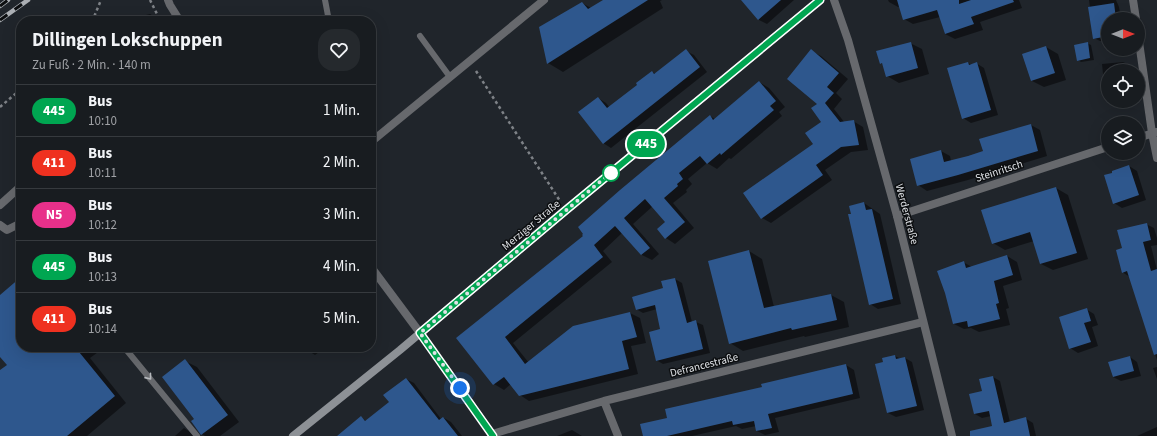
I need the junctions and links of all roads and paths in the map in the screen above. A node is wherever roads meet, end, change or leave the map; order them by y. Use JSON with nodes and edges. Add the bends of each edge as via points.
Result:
{"nodes":[{"id":1,"x":101,"y":0,"type":"edge"},
{"id":2,"x":150,"y":0,"type":"edge"},
{"id":3,"x":168,"y":0,"type":"edge"},
{"id":4,"x":325,"y":0,"type":"edge"},
{"id":5,"x":544,"y":0,"type":"edge"},
{"id":6,"x":820,"y":0,"type":"edge"},
{"id":7,"x":834,"y":0,"type":"edge"},
{"id":8,"x":1133,"y":0,"type":"edge"},
{"id":9,"x":1135,"y":12,"type":"edge"},
{"id":10,"x":94,"y":16,"type":"edge"},
{"id":11,"x":158,"y":16,"type":"edge"},
{"id":12,"x":177,"y":16,"type":"edge"},
{"id":13,"x":328,"y":16,"type":"edge"},
{"id":14,"x":420,"y":36,"type":"dead end"},
{"id":15,"x":1142,"y":56,"type":"edge"},
{"id":16,"x":469,"y":61,"type":"junction"},
{"id":17,"x":450,"y":77,"type":"junction"},
{"id":18,"x":16,"y":93,"type":"edge"},
{"id":19,"x":0,"y":107,"type":"edge"},
{"id":20,"x":1155,"y":133,"type":"edge"},
{"id":21,"x":1145,"y":136,"type":"edge"},
{"id":22,"x":376,"y":138,"type":"edge"},
{"id":23,"x":1101,"y":149,"type":"edge"},
{"id":24,"x":1157,"y":158,"type":"edge"},
{"id":25,"x":16,"y":191,"type":"edge"},
{"id":26,"x":0,"y":205,"type":"edge"},
{"id":27,"x":566,"y":210,"type":"junction"},
{"id":28,"x":897,"y":216,"type":"junction"},
{"id":29,"x":0,"y":226,"type":"edge"},
{"id":30,"x":16,"y":226,"type":"edge"},
{"id":31,"x":376,"y":278,"type":"edge"},
{"id":32,"x":923,"y":322,"type":"junction"},
{"id":33,"x":420,"y":333,"type":"junction"},
{"id":34,"x":128,"y":352,"type":"edge"},
{"id":35,"x":604,"y":401,"type":"junction"},
{"id":36,"x":493,"y":435,"type":"edge"},
{"id":37,"x":197,"y":436,"type":"edge"},
{"id":38,"x":293,"y":436,"type":"edge"},
{"id":39,"x":618,"y":436,"type":"edge"},
{"id":40,"x":952,"y":436,"type":"edge"}],
"edges":[{"from":1,"to":10,"type":"path"},
{"from":2,"to":11,"type":"path"},
{"from":3,"to":12,"type":"street"},
{"from":4,"to":13,"type":"lane"},
{"from":5,"to":16,"type":"street"},
{"from":6,"to":27,"type":"main road","name":"Merziger Straße"},
{"from":7,"to":28,"type":"street","name":"Werderstraße","via":[[848,40]]},
{"from":8,"to":9,"type":"street"},
{"from":14,"to":17,"type":"lane"},
{"from":15,"to":20,"type":"street"},
{"from":16,"to":17,"type":"street"},
{"from":16,"to":27,"type":"path"},
{"from":17,"to":22,"type":"street"},
{"from":18,"to":19,"type":"path"},
{"from":20,"to":21,"type":"street"},
{"from":20,"to":24,"type":"street"},
{"from":23,"to":28,"type":"street","name":"Steinritsch"},
{"from":25,"to":26,"type":"street"},
{"from":27,"to":33,"type":"main road","name":"Merziger Straße"},
{"from":28,"to":32,"type":"street","name":"Werderstraße"},
{"from":29,"to":30,"type":"street","via":[[7,230]]},
{"from":31,"to":33,"type":"street"},
{"from":32,"to":35,"type":"street","name":"Defrancestraße"},
{"from":32,"to":40,"type":"street","name":"Werderstraße"},
{"from":33,"to":36,"type":"street"},
{"from":33,"to":38,"type":"main road","name":"Merziger Straße"},
{"from":34,"to":37,"type":"lane","one_way":true},
{"from":35,"to":36,"type":"street","name":"Defrancestraße"},
{"from":35,"to":39,"type":"street"}]}
